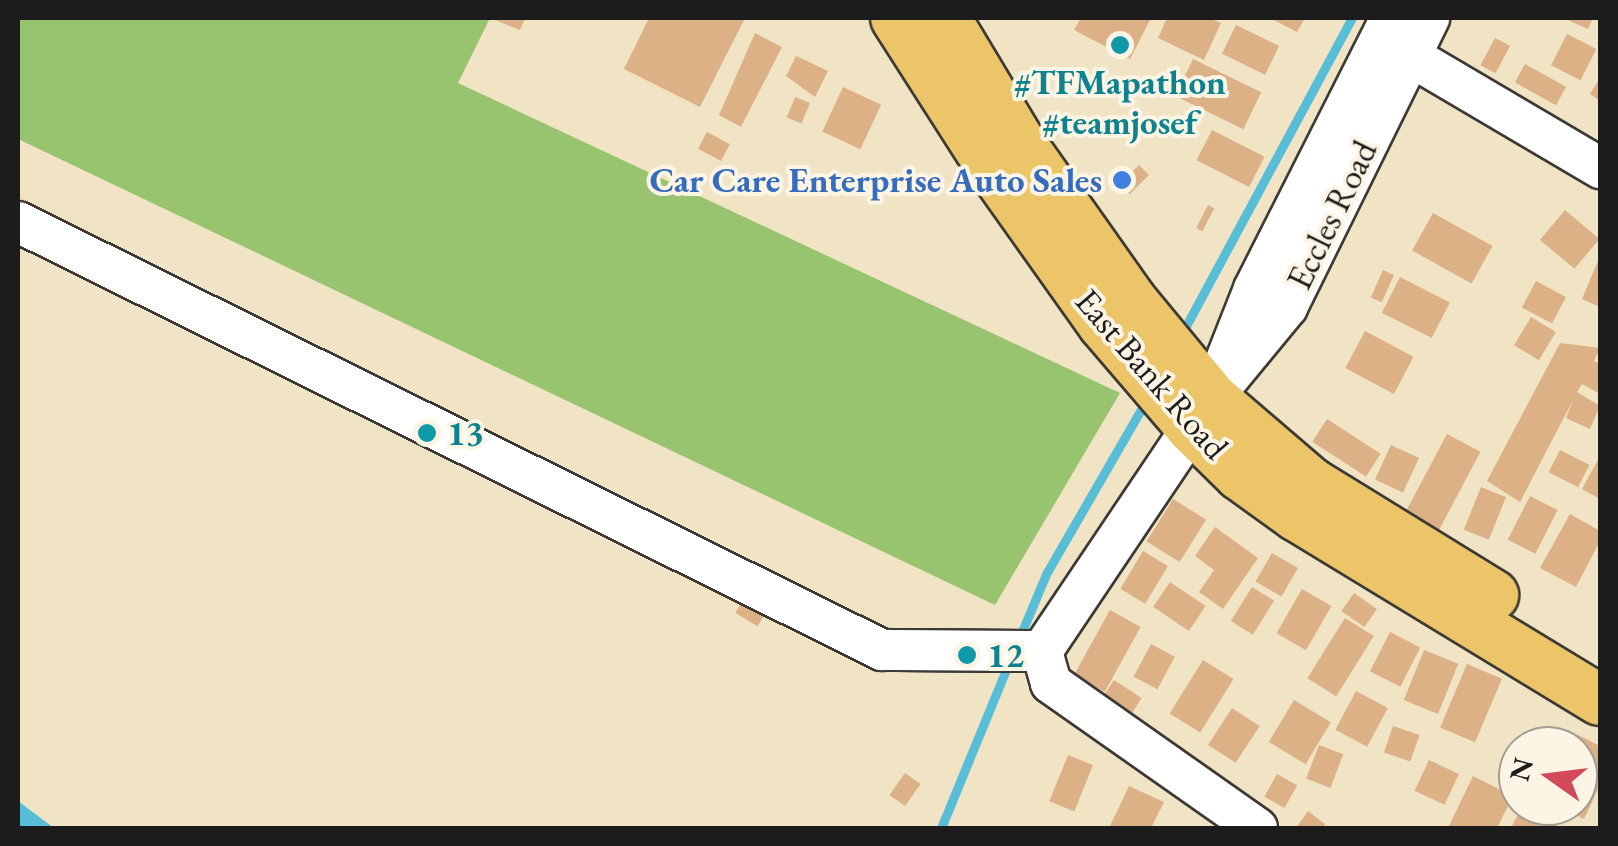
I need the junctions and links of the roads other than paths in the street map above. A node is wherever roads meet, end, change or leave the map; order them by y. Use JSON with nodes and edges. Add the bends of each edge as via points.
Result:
{"nodes":[{"id":1,"x":896,"y":18,"type":"edge"},
{"id":2,"x":944,"y":18,"type":"edge"},
{"id":3,"x":1392,"y":18,"type":"edge"},
{"id":4,"x":1430,"y":18,"type":"edge"},
{"id":5,"x":1410,"y":56,"type":"junction"},
{"id":6,"x":1600,"y":168,"type":"edge"},
{"id":7,"x":18,"y":222,"type":"edge"},
{"id":8,"x":1117,"y":312,"type":"junction"},
{"id":9,"x":1192,"y":401,"type":"junction"},
{"id":10,"x":1042,"y":651,"type":"junction"},
{"id":11,"x":1600,"y":660,"type":"edge"},
{"id":12,"x":1600,"y":700,"type":"edge"},
{"id":13,"x":1257,"y":828,"type":"edge"}],
"edges":[{"from":1,"to":8,"type":"main road","name":"East Bank Road","via":[[990,165]]},
{"from":2,"to":8,"type":"main road","name":"East Bank Road"},
{"from":3,"to":9,"type":"street","name":"Eccles Road"},
{"from":4,"to":5,"type":"street","name":"Eccles Road"},
{"from":5,"to":6,"type":"street"},
{"from":5,"to":9,"type":"street","name":"Eccles Road","via":[[1286,307],[1252,355]]},
{"from":7,"to":10,"type":"street","via":[[882,650]]},
{"from":8,"to":9,"type":"main road","name":"East Bank Road"},
{"from":9,"to":10,"type":"street"},
{"from":9,"to":11,"type":"main road","name":"East Bank Road","via":[[1312,484]]},
{"from":9,"to":12,"type":"main road","name":"East Bank Road","via":[[1240,475]]},
{"from":10,"to":13,"type":"street","via":[[1051,683]]}]}
